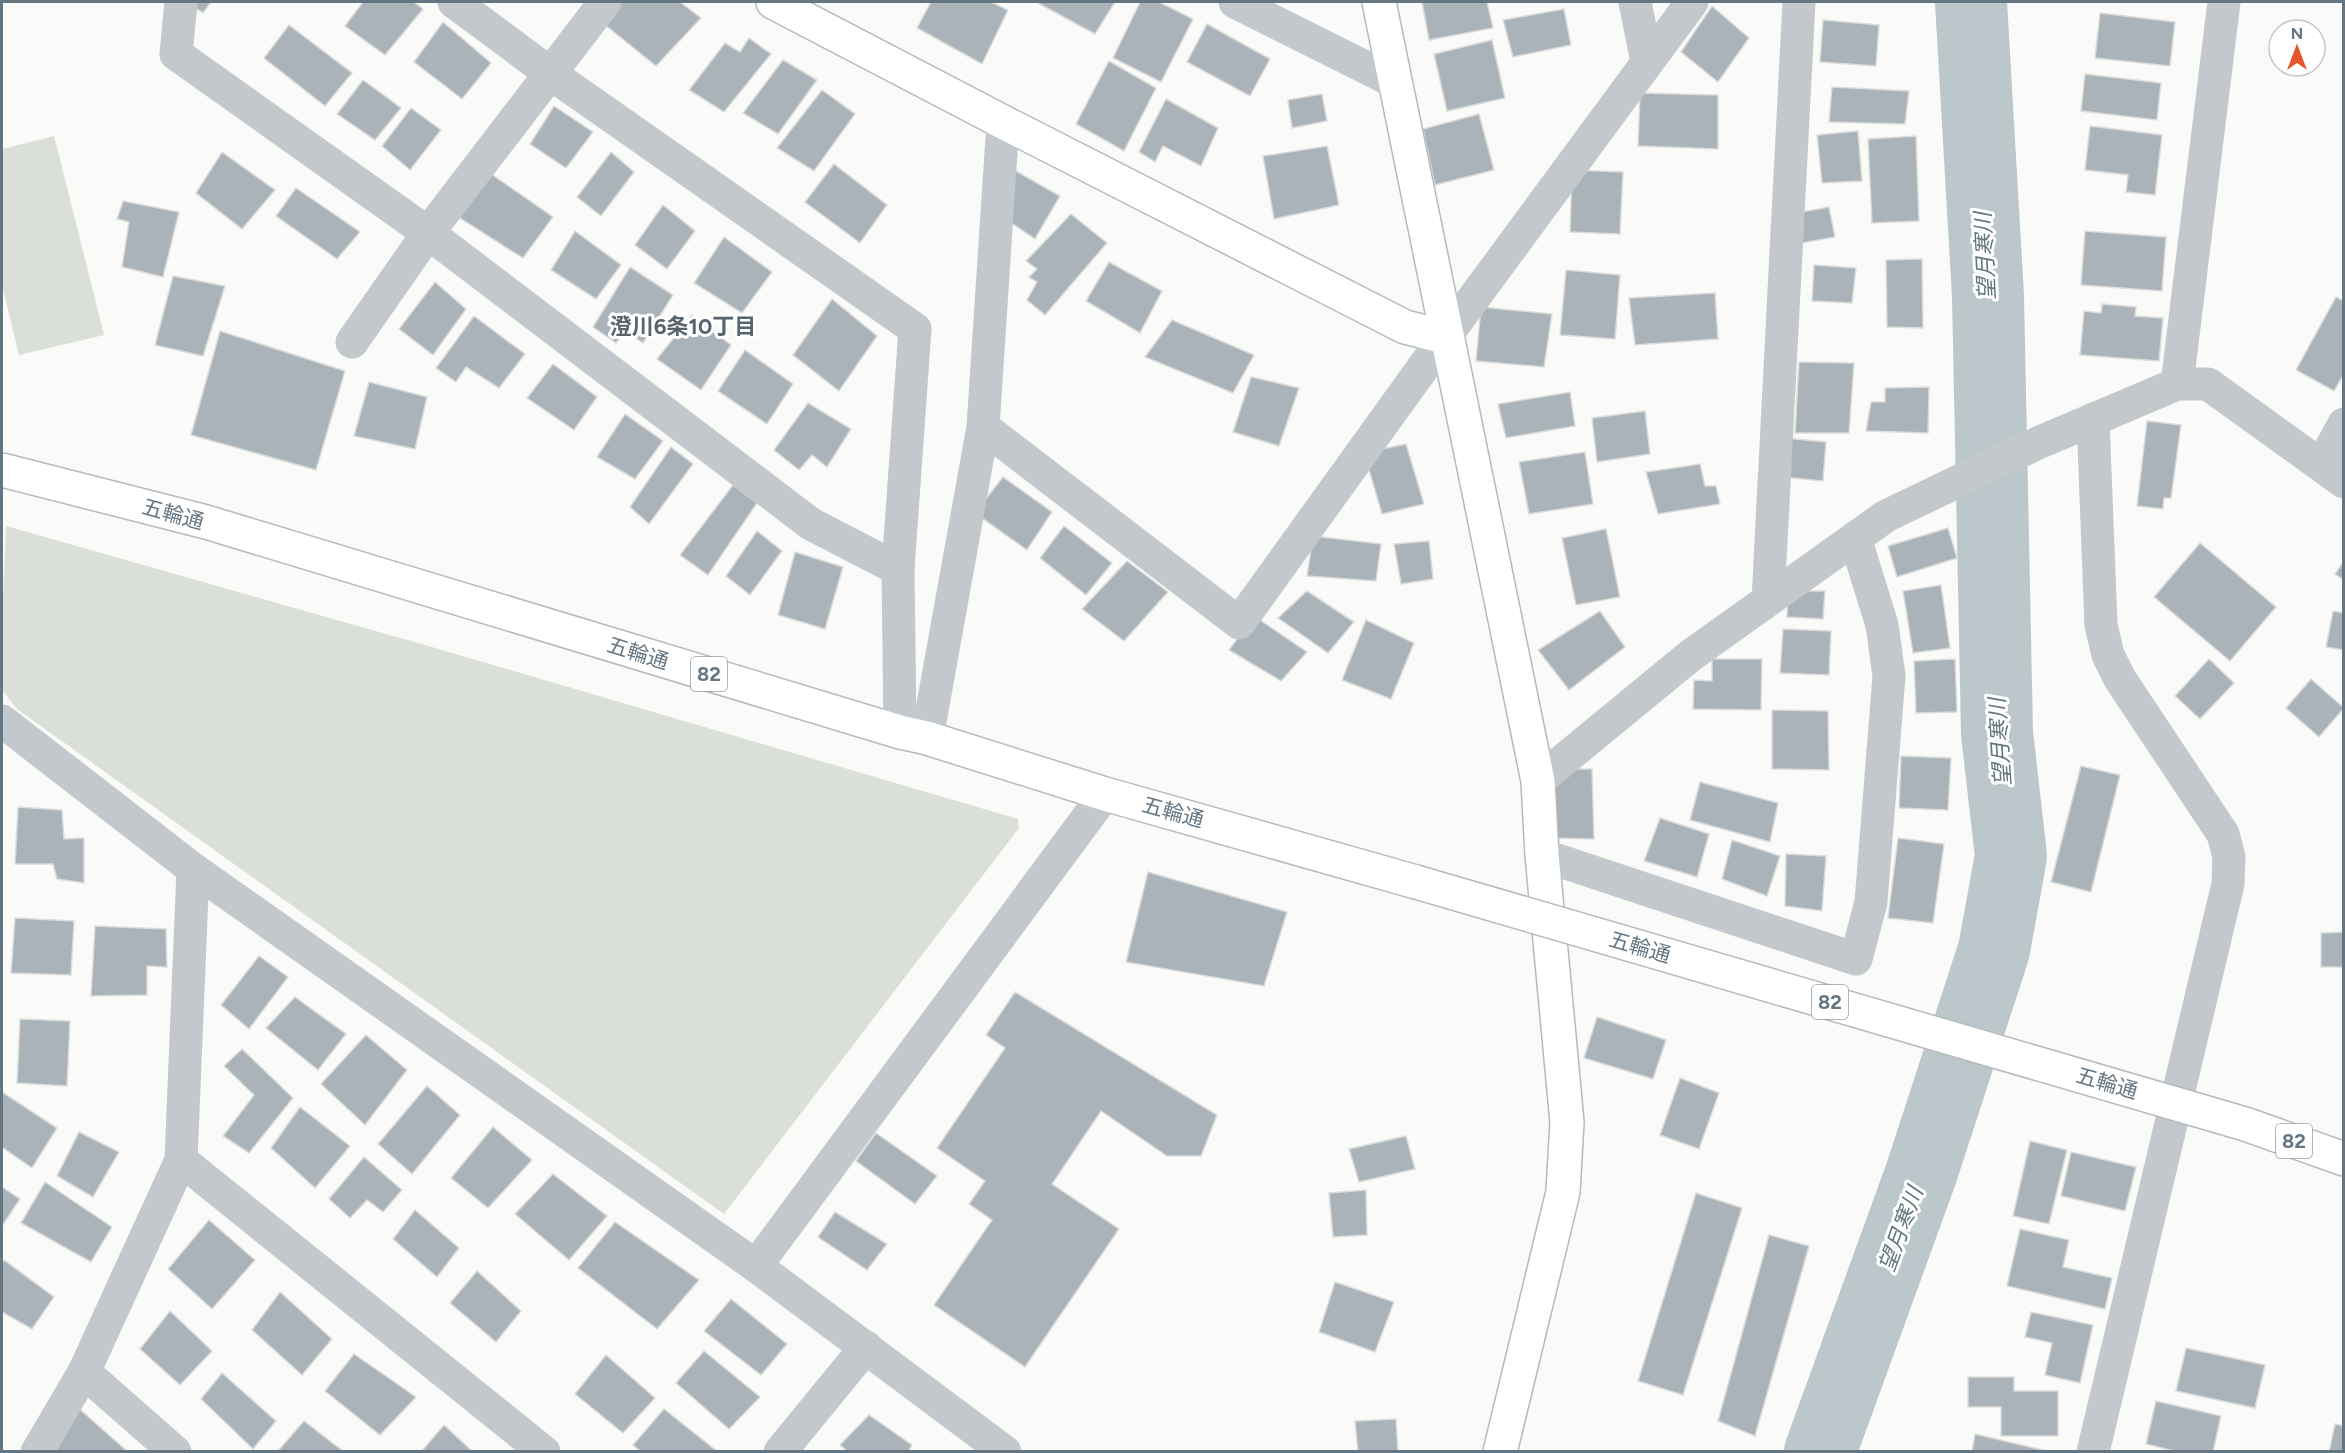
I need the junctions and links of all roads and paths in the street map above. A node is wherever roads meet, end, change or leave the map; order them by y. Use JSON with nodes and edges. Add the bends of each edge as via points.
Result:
{"nodes":[{"id":1,"x":182,"y":2,"type":"edge"},
{"id":2,"x":454,"y":2,"type":"edge"},
{"id":3,"x":605,"y":2,"type":"edge"},
{"id":4,"x":773,"y":2,"type":"edge"},
{"id":5,"x":1235,"y":2,"type":"edge"},
{"id":6,"x":1379,"y":2,"type":"edge"},
{"id":7,"x":1635,"y":2,"type":"edge"},
{"id":8,"x":1692,"y":2,"type":"edge"},
{"id":9,"x":1799,"y":2,"type":"edge"},
{"id":10,"x":2224,"y":2,"type":"edge"},
{"id":11,"x":1647,"y":62,"type":"junction"},
{"id":12,"x":551,"y":74,"type":"junction"},
{"id":13,"x":1395,"y":82,"type":"junction"},
{"id":14,"x":1003,"y":122,"type":"junction"},
{"id":15,"x":428,"y":233,"type":"junction"},
{"id":16,"x":1445,"y":337,"type":"junction"},
{"id":17,"x":352,"y":342,"type":"dead end"},
{"id":18,"x":2177,"y":384,"type":"junction"},
{"id":19,"x":2092,"y":419,"type":"junction"},
{"id":20,"x":2343,"y":424,"type":"edge"},
{"id":21,"x":983,"y":427,"type":"junction"},
{"id":22,"x":2,"y":471,"type":"edge"},
{"id":23,"x":2333,"y":473,"type":"edge"},
{"id":24,"x":1855,"y":538,"type":"junction"},
{"id":25,"x":898,"y":568,"type":"junction"},
{"id":26,"x":1768,"y":600,"type":"junction"},
{"id":27,"x":2,"y":721,"type":"edge"},
{"id":28,"x":914,"y":735,"type":"junction"},
{"id":29,"x":1538,"y":781,"type":"junction"},
{"id":30,"x":1105,"y":794,"type":"junction"},
{"id":31,"x":1542,"y":855,"type":"junction"},
{"id":32,"x":194,"y":869,"type":"junction"},
{"id":33,"x":2343,"y":1159,"type":"edge"},
{"id":34,"x":181,"y":1160,"type":"junction"},
{"id":35,"x":756,"y":1266,"type":"junction"},
{"id":36,"x":866,"y":1347,"type":"junction"},
{"id":37,"x":84,"y":1372,"type":"junction"},
{"id":38,"x":37,"y":1452,"type":"edge"},
{"id":39,"x":175,"y":1452,"type":"edge"},
{"id":40,"x":544,"y":1452,"type":"edge"},
{"id":41,"x":780,"y":1452,"type":"edge"},
{"id":42,"x":1005,"y":1452,"type":"edge"},
{"id":43,"x":1500,"y":1452,"type":"edge"},
{"id":44,"x":2093,"y":1452,"type":"edge"}],
"edges":[{"from":1,"to":15,"type":"street","via":[[176,54]]},
{"from":2,"to":12,"type":"street"},
{"from":3,"to":12,"type":"street"},
{"from":4,"to":14,"type":"main road"},
{"from":5,"to":13,"type":"street"},
{"from":6,"to":13,"type":"main road"},
{"from":7,"to":11,"type":"street"},
{"from":8,"to":11,"type":"street"},
{"from":9,"to":26,"type":"street"},
{"from":10,"to":18,"type":"street"},
{"from":11,"to":16,"type":"street"},
{"from":12,"to":15,"type":"street"},
{"from":12,"to":25,"type":"street","via":[[915,329]]},
{"from":13,"to":16,"type":"main road"},
{"from":14,"to":16,"type":"main road","via":[[1405,327]]},
{"from":14,"to":21,"type":"street"},
{"from":15,"to":17,"type":"street"},
{"from":15,"to":25,"type":"street","via":[[811,524]]},
{"from":16,"to":21,"type":"street","via":[[1239,623]]},
{"from":16,"to":29,"type":"main road"},
{"from":18,"to":19,"type":"street"},
{"from":18,"to":23,"type":"street","via":[[2208,384]]},
{"from":19,"to":24,"type":"street","via":[[1886,516]]},
{"from":19,"to":44,"type":"street","via":[[2101,625],[2108,655],[2223,834],[2229,857],[2228,884]]},
{"from":20,"to":23,"type":"street"},
{"from":21,"to":28,"type":"street"},
{"from":22,"to":28,"type":"main road","name":"五輪通","number":"82","via":[[206,522]]},
{"from":24,"to":26,"type":"street"},
{"from":24,"to":31,"type":"street","via":[[1882,625],[1889,676],[1871,902],[1856,958]]},
{"from":25,"to":28,"type":"street"},
{"from":26,"to":29,"type":"street","via":[[1690,656]]},
{"from":27,"to":32,"type":"street"},
{"from":28,"to":30,"type":"main road","name":"五輪通","number":"82"},
{"from":29,"to":31,"type":"main road"},
{"from":30,"to":33,"type":"main road","name":"五輪通","number":"82","bridge":true,"via":[[2244,1124]]},
{"from":30,"to":35,"type":"street"},
{"from":31,"to":43,"type":"main road","via":[[1567,1122],[1563,1192]]},
{"from":32,"to":34,"type":"street"},
{"from":32,"to":35,"type":"street"},
{"from":34,"to":37,"type":"street"},
{"from":34,"to":40,"type":"street"},
{"from":35,"to":36,"type":"street"},
{"from":36,"to":41,"type":"street"},
{"from":36,"to":42,"type":"street"},
{"from":37,"to":38,"type":"street"},
{"from":37,"to":39,"type":"street"}]}
